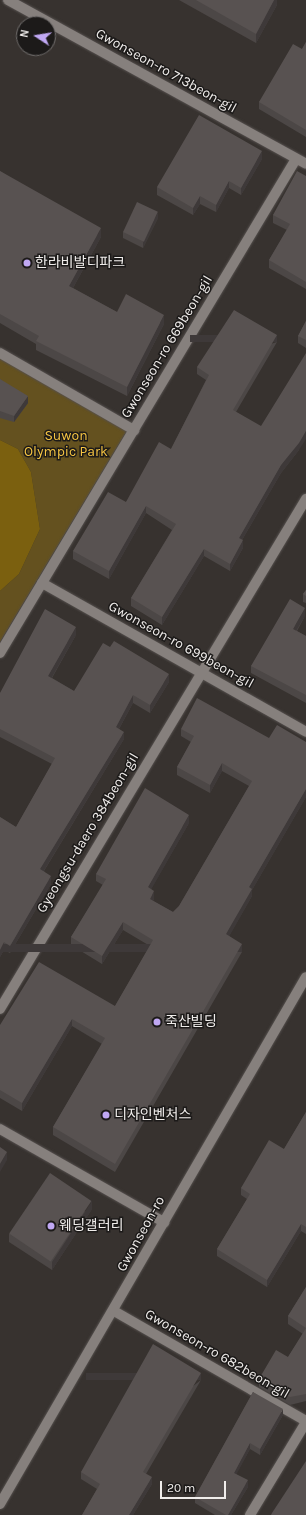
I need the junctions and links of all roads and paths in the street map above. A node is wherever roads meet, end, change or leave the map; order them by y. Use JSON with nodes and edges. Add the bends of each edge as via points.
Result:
{"nodes":[{"id":1,"x":11,"y":1,"type":"edge"},
{"id":2,"x":296,"y":159,"type":"junction"},
{"id":3,"x":306,"y":164,"type":"edge"},
{"id":4,"x":0,"y":353,"type":"edge"},
{"id":5,"x":134,"y":430,"type":"junction"},
{"id":6,"x":306,"y":499,"type":"edge"},
{"id":7,"x":42,"y":582,"type":"junction"},
{"id":8,"x":0,"y":653,"type":"edge"},
{"id":9,"x":201,"y":672,"type":"junction"},
{"id":10,"x":306,"y":732,"type":"edge"},
{"id":11,"x":306,"y":977,"type":"edge"},
{"id":12,"x":0,"y":1009,"type":"edge"},
{"id":13,"x":0,"y":1129,"type":"edge"},
{"id":14,"x":164,"y":1222,"type":"junction"},
{"id":15,"x":114,"y":1311,"type":"junction"},
{"id":16,"x":306,"y":1421,"type":"edge"},
{"id":17,"x":0,"y":1504,"type":"edge"},
{"id":18,"x":250,"y":1515,"type":"edge"}],
"edges":[{"from":1,"to":2,"type":"street","name":"Gwonseon-ro 713beon-gil"},
{"from":2,"to":3,"type":"street","name":"Gwonseon-ro 713beon-gil"},
{"from":2,"to":5,"type":"street","name":"Gwonseon-ro 669beon-gil"},
{"from":4,"to":5,"type":"street"},
{"from":5,"to":7,"type":"street","name":"Gwonseon-ro 669beon-gil"},
{"from":6,"to":9,"type":"street","name":"Gyeongsu-daero 384beon-gil"},
{"from":7,"to":8,"type":"street","name":"Gwonseon-ro 669beon-gil"},
{"from":7,"to":9,"type":"street","name":"Gwonseon-ro 699beon-gil"},
{"from":9,"to":10,"type":"street","name":"Gwonseon-ro 699beon-gil"},
{"from":9,"to":12,"type":"street","name":"Gyeongsu-daero 384beon-gil"},
{"from":11,"to":14,"type":"street","name":"Gwonseon-ro"},
{"from":13,"to":14,"type":"street"},
{"from":14,"to":15,"type":"street","name":"Gwonseon-ro"},
{"from":15,"to":16,"type":"street","name":"Gwonseon-ro 682beon-gil"},
{"from":15,"to":17,"type":"street","name":"Gwonseon-ro"},
{"from":16,"to":18,"type":"street"}]}
